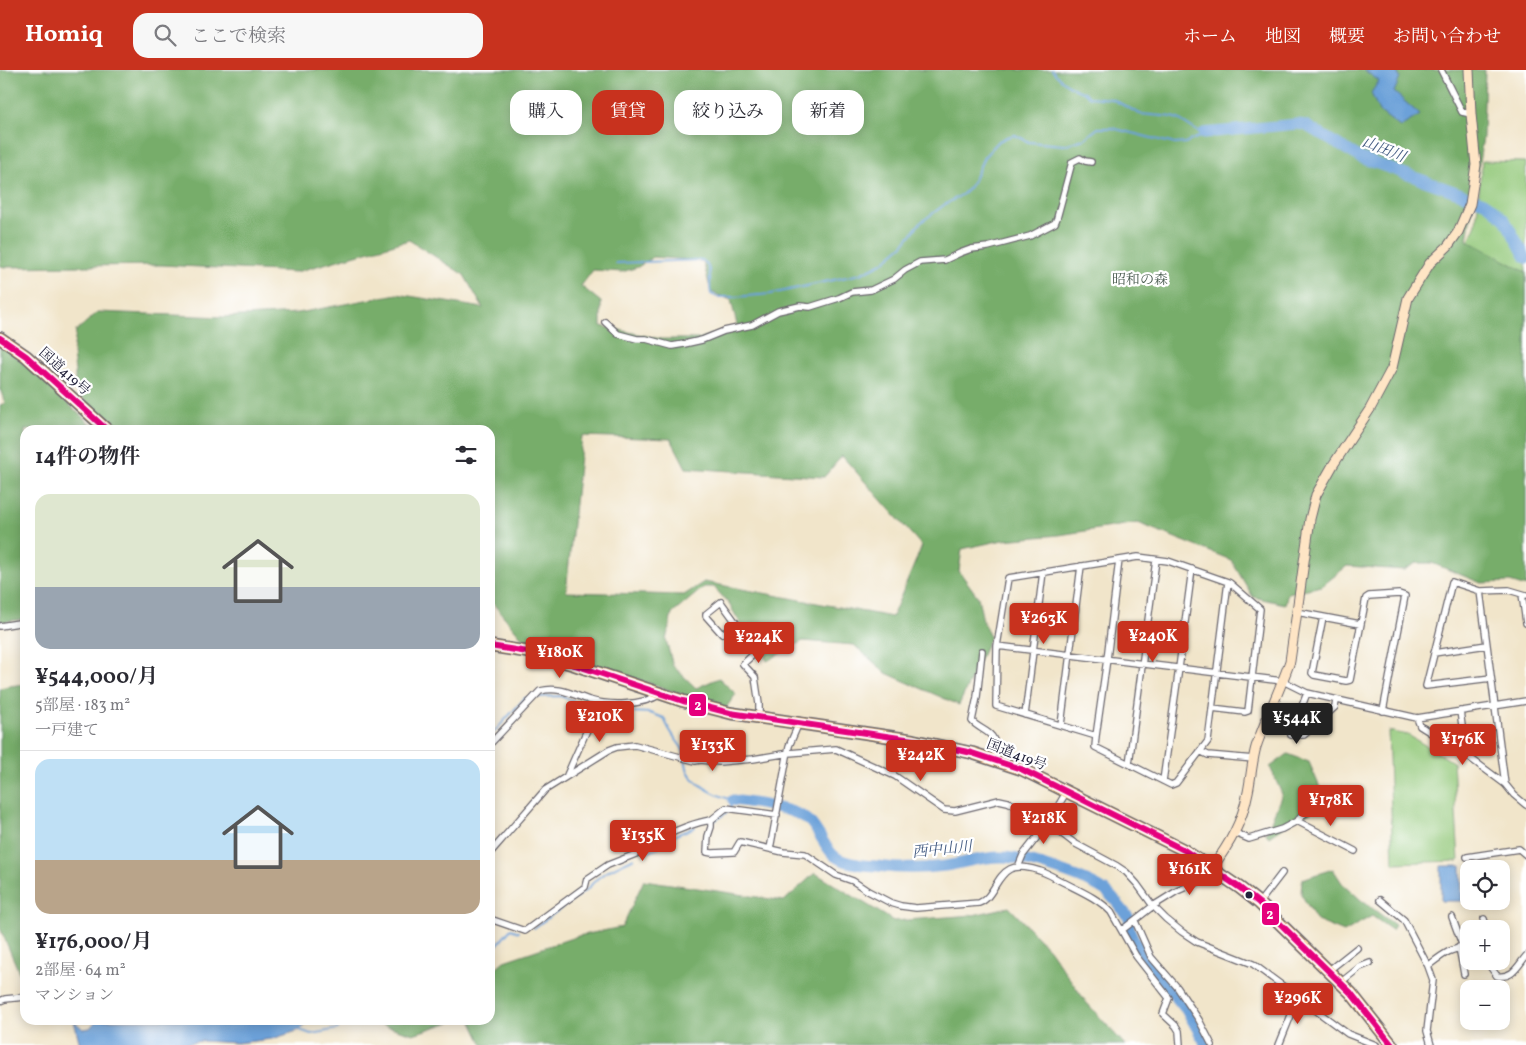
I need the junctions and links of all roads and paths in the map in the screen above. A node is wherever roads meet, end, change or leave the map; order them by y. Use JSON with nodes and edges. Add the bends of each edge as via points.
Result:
{"nodes":[{"id":1,"x":1441,"y":70,"type":"edge"},
{"id":2,"x":1469,"y":70,"type":"edge"},
{"id":3,"x":1471,"y":114,"type":"junction"},
{"id":4,"x":1091,"y":162,"type":"dead end"},
{"id":5,"x":605,"y":322,"type":"dead end"},
{"id":6,"x":0,"y":338,"type":"edge"},
{"id":7,"x":102,"y":425,"type":"edge"},
{"id":8,"x":1119,"y":560,"type":"junction"},
{"id":9,"x":1156,"y":560,"type":"junction"},
{"id":10,"x":1081,"y":566,"type":"junction"},
{"id":11,"x":1192,"y":570,"type":"junction"},
{"id":12,"x":1043,"y":572,"type":"junction"},
{"id":13,"x":1228,"y":582,"type":"junction"},
{"id":14,"x":1480,"y":591,"type":"junction"},
{"id":15,"x":1524,"y":594,"type":"edge"},
{"id":16,"x":1297,"y":612,"type":"junction"},
{"id":17,"x":1323,"y":617,"type":"junction"},
{"id":18,"x":20,"y":623,"type":"edge"},
{"id":19,"x":1526,"y":623,"type":"edge"},
{"id":20,"x":738,"y":624,"type":"junction"},
{"id":21,"x":1360,"y":624,"type":"junction"},
{"id":22,"x":0,"y":626,"type":"edge"},
{"id":23,"x":1487,"y":645,"type":"junction"},
{"id":24,"x":997,"y":646,"type":"junction"},
{"id":25,"x":495,"y":647,"type":"edge"},
{"id":26,"x":1033,"y":650,"type":"junction"},
{"id":27,"x":982,"y":651,"type":"dead end"},
{"id":28,"x":1434,"y":653,"type":"junction"},
{"id":29,"x":1071,"y":655,"type":"junction"},
{"id":30,"x":1107,"y":659,"type":"junction"},
{"id":31,"x":1142,"y":664,"type":"junction"},
{"id":32,"x":1180,"y":668,"type":"junction"},
{"id":33,"x":1215,"y":673,"type":"junction"},
{"id":34,"x":1252,"y":677,"type":"junction"},
{"id":35,"x":1491,"y":678,"type":"junction"},
{"id":36,"x":1283,"y":681,"type":"junction"},
{"id":37,"x":1307,"y":693,"type":"junction"},
{"id":38,"x":661,"y":694,"type":"junction"},
{"id":39,"x":1336,"y":701,"type":"junction"},
{"id":40,"x":1526,"y":701,"type":"edge"},
{"id":41,"x":599,"y":703,"type":"junction"},
{"id":42,"x":1495,"y":706,"type":"junction"},
{"id":43,"x":1212,"y":708,"type":"junction"},
{"id":44,"x":1383,"y":711,"type":"junction"},
{"id":45,"x":1460,"y":711,"type":"junction"},
{"id":46,"x":1025,"y":715,"type":"junction"},
{"id":47,"x":758,"y":717,"type":"junction"},
{"id":48,"x":1417,"y":718,"type":"junction"},
{"id":49,"x":799,"y":723,"type":"junction"},
{"id":50,"x":1061,"y":725,"type":"junction"},
{"id":51,"x":1096,"y":736,"type":"junction"},
{"id":52,"x":495,"y":738,"type":"edge"},
{"id":53,"x":1200,"y":751,"type":"junction"},
{"id":54,"x":789,"y":753,"type":"junction"},
{"id":55,"x":1466,"y":755,"type":"junction"},
{"id":56,"x":1254,"y":759,"type":"junction"},
{"id":57,"x":995,"y":761,"type":"junction"},
{"id":58,"x":1129,"y":764,"type":"junction"},
{"id":59,"x":567,"y":776,"type":"junction"},
{"id":60,"x":1163,"y":781,"type":"junction"},
{"id":61,"x":1505,"y":784,"type":"junction"},
{"id":62,"x":1067,"y":791,"type":"junction"},
{"id":63,"x":1526,"y":805,"type":"edge"},
{"id":64,"x":1313,"y":807,"type":"dead end"},
{"id":65,"x":777,"y":814,"type":"junction"},
{"id":66,"x":711,"y":820,"type":"junction"},
{"id":67,"x":1297,"y":821,"type":"junction"},
{"id":68,"x":1048,"y":823,"type":"junction"},
{"id":69,"x":1235,"y":832,"type":"junction"},
{"id":70,"x":495,"y":847,"type":"edge"},
{"id":71,"x":770,"y":849,"type":"junction"},
{"id":72,"x":1355,"y":851,"type":"dead end"},
{"id":73,"x":1526,"y":855,"type":"edge"},
{"id":74,"x":1467,"y":857,"type":"dead end"},
{"id":75,"x":1018,"y":865,"type":"junction"},
{"id":76,"x":1212,"y":868,"type":"junction"},
{"id":77,"x":1282,"y":873,"type":"dead end"},
{"id":78,"x":1380,"y":900,"type":"dead end"},
{"id":79,"x":1259,"y":904,"type":"junction"},
{"id":80,"x":1153,"y":906,"type":"junction"},
{"id":81,"x":1452,"y":917,"type":"dead end"},
{"id":82,"x":1134,"y":921,"type":"junction"},
{"id":83,"x":495,"y":922,"type":"edge"},
{"id":84,"x":1122,"y":930,"type":"junction"},
{"id":85,"x":1460,"y":937,"type":"edge"},
{"id":86,"x":1357,"y":948,"type":"dead end"},
{"id":87,"x":1460,"y":948,"type":"edge"},
{"id":88,"x":1526,"y":956,"type":"edge"},
{"id":89,"x":1370,"y":963,"type":"dead end"},
{"id":90,"x":1428,"y":966,"type":"junction"},
{"id":91,"x":1464,"y":970,"type":"edge"},
{"id":92,"x":1493,"y":970,"type":"edge"},
{"id":93,"x":1328,"y":971,"type":"junction"},
{"id":94,"x":1464,"y":974,"type":"dead end"},
{"id":95,"x":1340,"y":983,"type":"junction"},
{"id":96,"x":20,"y":997,"type":"edge"},
{"id":97,"x":1298,"y":998,"type":"junction"},
{"id":98,"x":0,"y":1001,"type":"edge"},
{"id":99,"x":1180,"y":1045,"type":"edge"},
{"id":100,"x":1212,"y":1045,"type":"edge"},
{"id":101,"x":1279,"y":1045,"type":"edge"},
{"id":102,"x":1376,"y":1045,"type":"edge"},
{"id":103,"x":1392,"y":1045,"type":"edge"},
{"id":104,"x":1431,"y":1045,"type":"edge"}],
"edges":[{"from":1,"to":3,"type":"street","via":[[1462,112]]},
{"from":2,"to":3,"type":"street"},
{"from":3,"to":16,"type":"street","via":[[1476,165],[1470,204],[1458,232],[1430,263],[1408,298],[1392,368],[1316,495]]},
{"from":4,"to":5,"type":"street","via":[[1080,158],[1072,162],[1055,223],[1047,228],[1030,236],[960,252],[946,260],[920,262],[871,290],[852,292],[810,307],[778,311],[752,325],[672,346],[618,334]]},
{"from":6,"to":7,"type":"highway","name":"国道419号","via":[[26,356]]},
{"from":8,"to":9,"type":"street","via":[[1138,557]]},
{"from":8,"to":10,"type":"street"},
{"from":8,"to":30,"type":"street"},
{"from":9,"to":11,"type":"street"},
{"from":9,"to":31,"type":"street"},
{"from":10,"to":12,"type":"street"},
{"from":10,"to":29,"type":"street"},
{"from":11,"to":13,"type":"street"},
{"from":11,"to":32,"type":"street"},
{"from":12,"to":24,"type":"street","via":[[1008,578]]},
{"from":12,"to":26,"type":"street"},
{"from":13,"to":33,"type":"street"},
{"from":13,"to":34,"type":"street","via":[[1260,609]]},
{"from":14,"to":15,"type":"street","via":[[1509,590]]},
{"from":14,"to":23,"type":"street"},
{"from":14,"to":28,"type":"street","via":[[1452,582]]},
{"from":15,"to":19,"type":"street"},
{"from":16,"to":17,"type":"street"},
{"from":16,"to":36,"type":"street","via":[[1290,661]]},
{"from":17,"to":21,"type":"street"},
{"from":17,"to":21,"type":"street","via":[[1314,675],[1350,680]]},
{"from":18,"to":22,"type":"street"},
{"from":20,"to":20,"type":"street","via":[[722,634],[706,614],[721,602]]},
{"from":20,"to":47,"type":"street","via":[[757,651],[743,664],[755,676]]},
{"from":21,"to":44,"type":"street","via":[[1369,596],[1405,596]]},
{"from":23,"to":28,"type":"street"},
{"from":23,"to":35,"type":"street"},
{"from":24,"to":26,"type":"street"},
{"from":24,"to":46,"type":"street","via":[[996,706]]},
{"from":25,"to":38,"type":"highway","name":"国道419号","via":[[534,653]]},
{"from":26,"to":29,"type":"street"},
{"from":26,"to":46,"type":"street"},
{"from":27,"to":57,"type":"street","via":[[972,721],[992,736]]},
{"from":28,"to":35,"type":"street","via":[[1426,686]]},
{"from":29,"to":30,"type":"street"},
{"from":29,"to":50,"type":"street"},
{"from":30,"to":31,"type":"street"},
{"from":30,"to":51,"type":"street"},
{"from":31,"to":32,"type":"street"},
{"from":31,"to":58,"type":"street"},
{"from":32,"to":33,"type":"street"},
{"from":32,"to":60,"type":"street"},
{"from":33,"to":34,"type":"street"},
{"from":33,"to":43,"type":"street"},
{"from":34,"to":36,"type":"street"},
{"from":34,"to":43,"type":"street","via":[[1248,711]]},
{"from":35,"to":42,"type":"street"},
{"from":36,"to":37,"type":"street"},
{"from":36,"to":56,"type":"street"},
{"from":37,"to":39,"type":"street"},
{"from":37,"to":39,"type":"street","via":[[1291,735],[1304,736],[1335,707]]},
{"from":38,"to":41,"type":"street","via":[[632,703]]},
{"from":38,"to":47,"type":"highway","name":"国道419号","via":[[730,713]]},
{"from":39,"to":44,"type":"street"},
{"from":40,"to":42,"type":"street"},
{"from":41,"to":52,"type":"street","via":[[557,689],[540,691]]},
{"from":41,"to":59,"type":"street"},
{"from":42,"to":45,"type":"street"},
{"from":42,"to":61,"type":"street"},
{"from":43,"to":53,"type":"street","via":[[1208,741]]},
{"from":44,"to":48,"type":"street"},
{"from":45,"to":48,"type":"street"},
{"from":45,"to":55,"type":"street"},
{"from":46,"to":50,"type":"street"},
{"from":47,"to":49,"type":"highway","name":"国道419号"},
{"from":48,"to":55,"type":"street","via":[[1420,726]]},
{"from":49,"to":54,"type":"street"},
{"from":49,"to":57,"type":"highway","name":"国道419号","via":[[913,740]]},
{"from":50,"to":51,"type":"street"},
{"from":51,"to":58,"type":"street","via":[[1095,747]]},
{"from":53,"to":56,"type":"street"},
{"from":53,"to":60,"type":"street","via":[[1176,783],[1171,785]]},
{"from":54,"to":59,"type":"street","via":[[753,759],[695,762],[629,745],[609,750]]},
{"from":54,"to":65,"type":"street"},
{"from":54,"to":68,"type":"street","via":[[836,749],[896,776],[944,810],[955,811],[999,800]]},
{"from":55,"to":61,"type":"street"},
{"from":56,"to":69,"type":"street","via":[[1248,795]]},
{"from":57,"to":62,"type":"highway","name":"国道419号","via":[[1021,769]]},
{"from":58,"to":60,"type":"street"},
{"from":59,"to":70,"type":"street","via":[[545,790]]},
{"from":61,"to":63,"type":"street"},
{"from":62,"to":68,"type":"street"},
{"from":62,"to":76,"type":"highway","name":"国道419号","via":[[1184,850]]},
{"from":64,"to":67,"type":"street"},
{"from":65,"to":66,"type":"street","via":[[726,808]]},
{"from":65,"to":71,"type":"street"},
{"from":66,"to":71,"type":"street","via":[[707,852],[734,852],[740,842]]},
{"from":66,"to":83,"type":"street","via":[[661,838],[651,848],[608,865],[587,879],[585,887],[525,931]]},
{"from":67,"to":69,"type":"street","via":[[1282,829],[1249,838]]},
{"from":67,"to":72,"type":"street"},
{"from":68,"to":75,"type":"street"},
{"from":68,"to":80,"type":"street","via":[[1074,843],[1126,872]]},
{"from":69,"to":76,"type":"street"},
{"from":71,"to":75,"type":"street","via":[[805,854],[836,875],[891,903],[916,908],[984,901],[1001,876]]},
{"from":73,"to":74,"type":"street","via":[[1519,849]]},
{"from":75,"to":84,"type":"street","via":[[1041,871],[1089,896],[1111,912]]},
{"from":76,"to":79,"type":"highway","name":"国道419号"},
{"from":76,"to":80,"type":"street","via":[[1200,881]]},
{"from":77,"to":79,"type":"street"},
{"from":78,"to":90,"type":"street","via":[[1404,920]]},
{"from":79,"to":93,"type":"highway","name":"国道419号"},
{"from":80,"to":82,"type":"street"},
{"from":80,"to":97,"type":"street","via":[[1190,937],[1253,964]]},
{"from":81,"to":85,"type":"street"},
{"from":82,"to":84,"type":"street"},
{"from":82,"to":100,"type":"street","via":[[1151,957],[1177,987]]},
{"from":84,"to":99,"type":"street","via":[[1136,956],[1169,998],[1164,1014],[1179,1031]]},
{"from":86,"to":93,"type":"street"},
{"from":87,"to":90,"type":"street","via":[[1446,953]]},
{"from":88,"to":92,"type":"street","via":[[1510,975],[1497,976]]},
{"from":89,"to":95,"type":"street"},
{"from":90,"to":104,"type":"street","via":[[1433,980],[1427,1031]]},
{"from":91,"to":94,"type":"street"},
{"from":93,"to":95,"type":"highway","name":"国道419号"},
{"from":95,"to":103,"type":"highway","name":"国道419号"},
{"from":96,"to":98,"type":"street"},
{"from":97,"to":101,"type":"street"},
{"from":97,"to":102,"type":"street","via":[[1348,1034]]}]}
